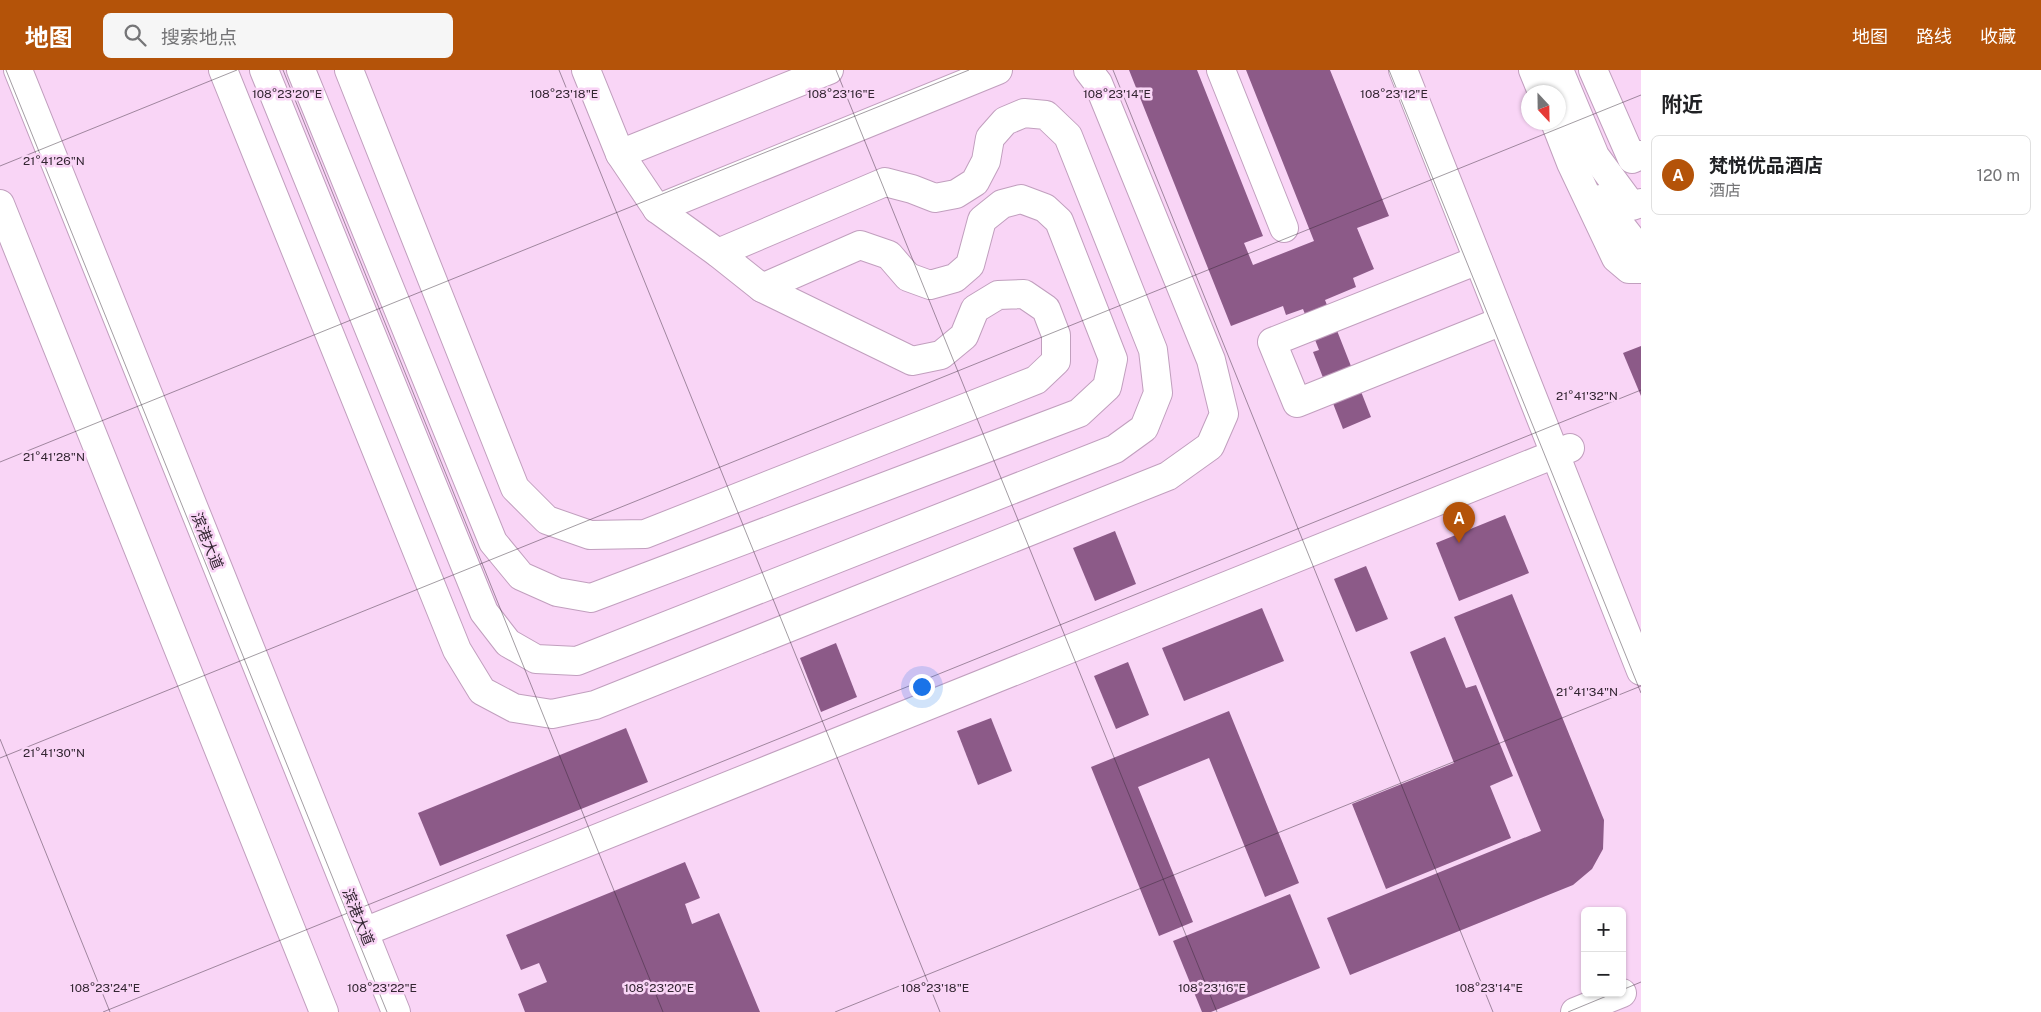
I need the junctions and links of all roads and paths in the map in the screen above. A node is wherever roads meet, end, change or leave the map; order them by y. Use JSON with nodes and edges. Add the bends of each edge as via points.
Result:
{"nodes":[{"id":1,"x":18,"y":70,"type":"edge"},
{"id":2,"x":222,"y":70,"type":"edge"},
{"id":3,"x":264,"y":70,"type":"edge"},
{"id":4,"x":301,"y":70,"type":"edge"},
{"id":5,"x":349,"y":70,"type":"edge"},
{"id":6,"x":586,"y":70,"type":"edge"},
{"id":7,"x":828,"y":70,"type":"edge"},
{"id":8,"x":998,"y":70,"type":"edge"},
{"id":9,"x":1088,"y":70,"type":"edge"},
{"id":10,"x":1221,"y":70,"type":"edge"},
{"id":11,"x":1402,"y":70,"type":"edge"},
{"id":12,"x":1533,"y":70,"type":"edge"},
{"id":13,"x":1559,"y":70,"type":"edge"},
{"id":14,"x":1594,"y":70,"type":"edge"},
{"id":15,"x":1539,"y":85,"type":"edge"},
{"id":16,"x":1561,"y":130,"type":"edge"},
{"id":17,"x":1631,"y":130,"type":"edge"},
{"id":18,"x":620,"y":154,"type":"junction"},
{"id":19,"x":1641,"y":155,"type":"edge"},
{"id":20,"x":1583,"y":160,"type":"junction"},
{"id":21,"x":1641,"y":181,"type":"edge"},
{"id":22,"x":1641,"y":203,"type":"edge"},
{"id":23,"x":0,"y":204,"type":"edge"},
{"id":24,"x":657,"y":209,"type":"junction"},
{"id":25,"x":1284,"y":228,"type":"dead end"},
{"id":26,"x":1641,"y":243,"type":"edge"},
{"id":27,"x":718,"y":253,"type":"junction"},
{"id":28,"x":1478,"y":260,"type":"junction"},
{"id":29,"x":1641,"y":268,"type":"edge"},
{"id":30,"x":762,"y":288,"type":"junction"},
{"id":31,"x":1502,"y":321,"type":"junction"},
{"id":32,"x":1563,"y":451,"type":"junction"},
{"id":33,"x":1641,"y":671,"type":"edge"},
{"id":34,"x":364,"y":932,"type":"junction"},
{"id":35,"x":1641,"y":986,"type":"edge"},
{"id":36,"x":1626,"y":992,"type":"edge"},
{"id":37,"x":1612,"y":997,"type":"edge"},
{"id":38,"x":324,"y":1012,"type":"edge"},
{"id":39,"x":396,"y":1012,"type":"edge"},
{"id":40,"x":1575,"y":1012,"type":"edge"}],
"edges":[{"from":1,"to":34,"type":"main road","name":"滨港大道"},
{"from":2,"to":9,"type":"main road","via":[[457,650],[482,691],[514,708],[552,714],[595,706],[1168,476],[1210,446],[1224,414],[1212,360],[1098,83]]},
{"from":3,"to":27,"type":"main road","via":[[484,612],[508,643],[536,660],[577,661],[1115,449],[1144,428],[1158,393],[1153,350],[1068,136],[1046,115],[1024,113],[1005,122],[990,138],[986,161],[975,182],[956,194],[935,198],[885,182]]},
{"from":4,"to":30,"type":"main road","via":[[493,542],[522,576],[557,592],[591,598],[1079,413],[1107,387],[1113,359],[1059,221],[1045,208],[1021,199],[1002,204],[982,220],[970,265],[956,278],[930,285],[908,277],[889,255],[860,245]]},
{"from":5,"to":30,"type":"main road","via":[[516,488],[547,520],[590,535],[645,534],[1036,380],[1056,361],[1056,335],[1046,309],[1024,294],[998,295],[975,309],[964,336],[941,355],[912,361]]},
{"from":6,"to":18,"type":"main road"},
{"from":7,"to":18,"type":"main road"},
{"from":8,"to":24,"type":"main road"},
{"from":10,"to":25,"type":"main road"},
{"from":11,"to":28,"type":"main road"},
{"from":12,"to":15,"type":"main road"},
{"from":13,"to":20,"type":"main road"},
{"from":14,"to":17,"type":"main road"},
{"from":16,"to":20,"type":"main road"},
{"from":17,"to":19,"type":"main road","via":[[1632,159]]},
{"from":18,"to":24,"type":"main road"},
{"from":20,"to":21,"type":"main road"},
{"from":20,"to":22,"type":"main road","via":[[1632,206]]},
{"from":20,"to":26,"type":"main road","via":[[1636,245]]},
{"from":20,"to":29,"type":"main road","via":[[1616,258],[1630,269]]},
{"from":23,"to":38,"type":"main road"},
{"from":24,"to":27,"type":"main road"},
{"from":27,"to":30,"type":"main road"},
{"from":28,"to":31,"type":"main road"},
{"from":28,"to":31,"type":"main road","via":[[1272,342],[1297,403]]},
{"from":31,"to":32,"type":"main road"},
{"from":32,"to":33,"type":"main road"},
{"from":32,"to":34,"type":"main road"},
{"from":34,"to":39,"type":"main road","name":"滨港大道"},
{"from":35,"to":36,"type":"main road"},
{"from":37,"to":40,"type":"main road"}]}
